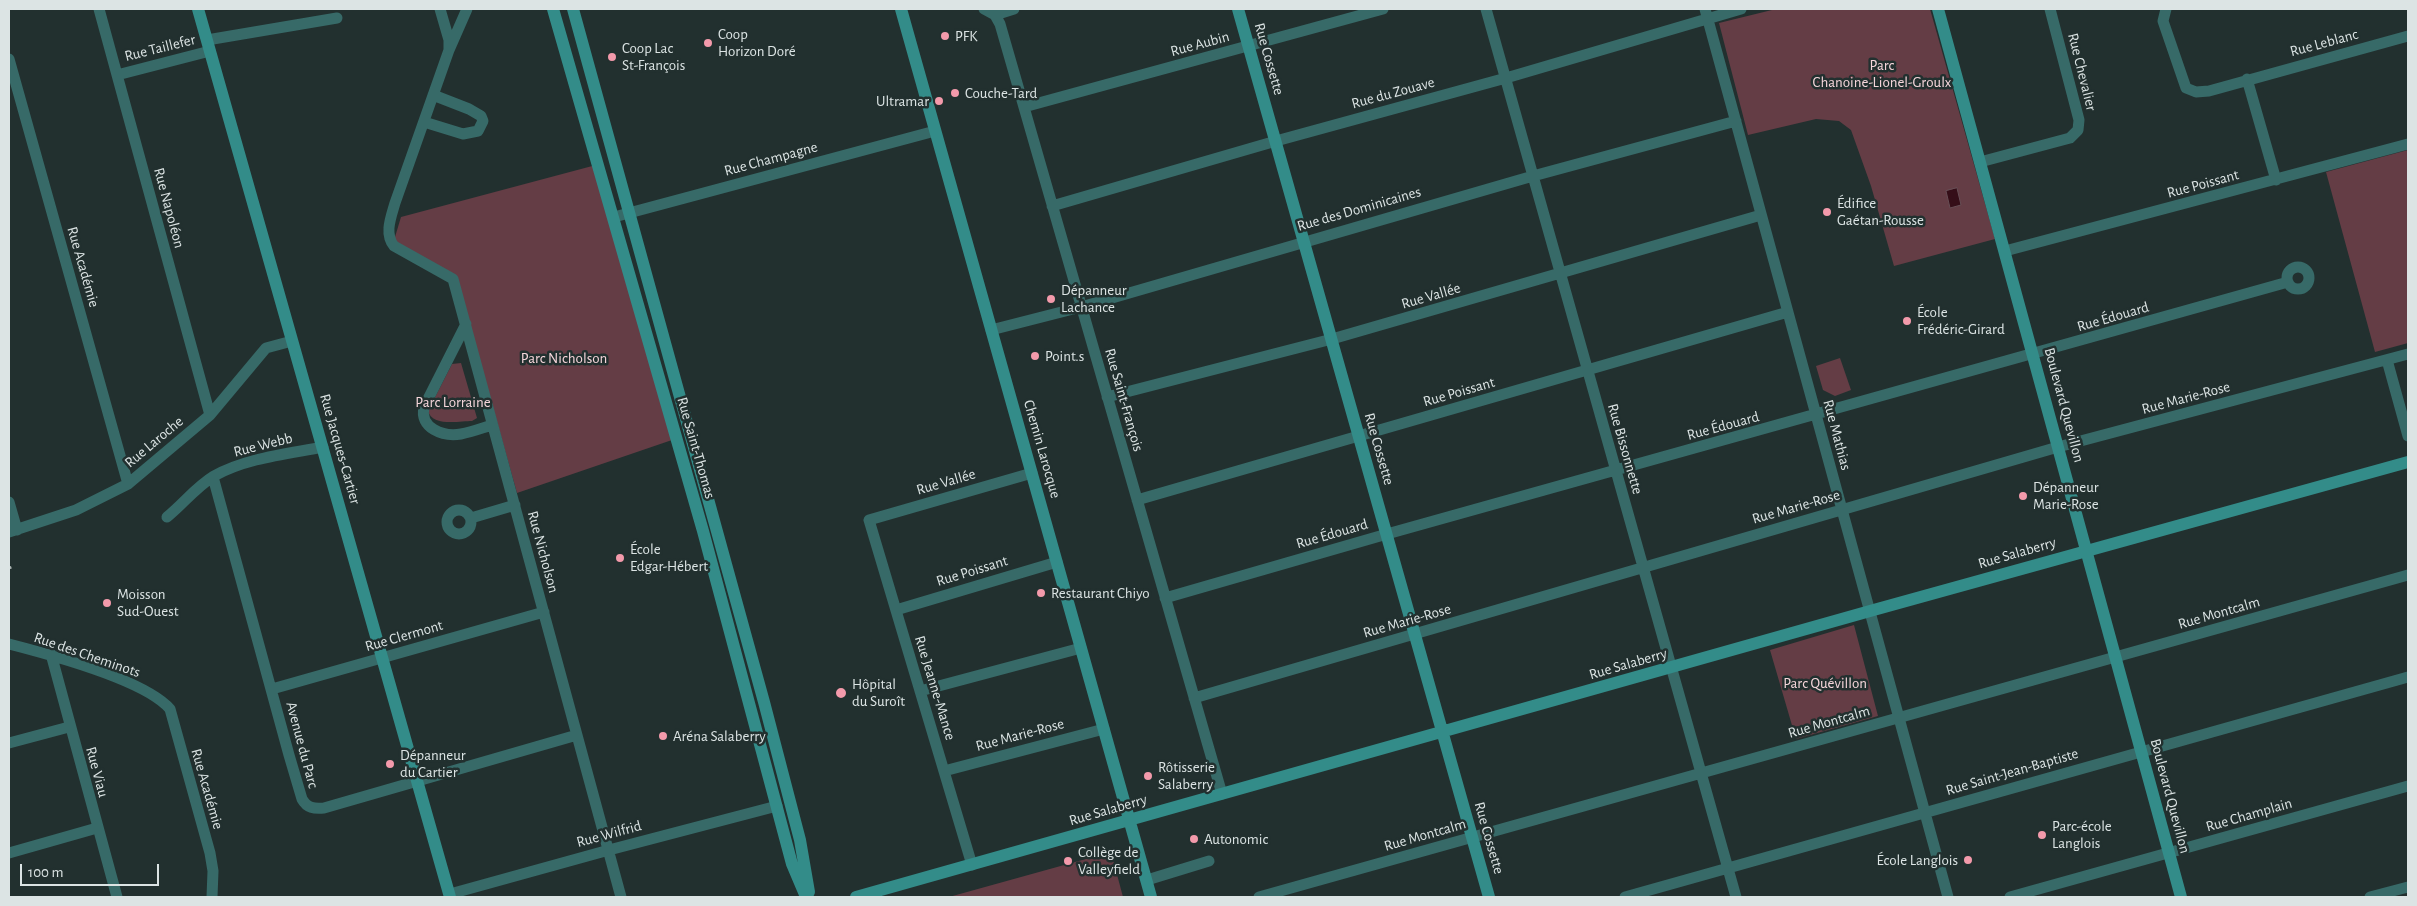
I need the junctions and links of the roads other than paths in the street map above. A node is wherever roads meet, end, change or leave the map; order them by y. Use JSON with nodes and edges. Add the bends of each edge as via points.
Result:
{"nodes":[{"id":1,"x":99,"y":9,"type":"edge"},
{"id":2,"x":198,"y":9,"type":"edge"},
{"id":3,"x":440,"y":9,"type":"edge"},
{"id":4,"x":467,"y":9,"type":"edge"},
{"id":5,"x":553,"y":9,"type":"edge"},
{"id":6,"x":573,"y":9,"type":"edge"},
{"id":7,"x":900,"y":9,"type":"edge"},
{"id":8,"x":984,"y":9,"type":"edge"},
{"id":9,"x":1014,"y":9,"type":"edge"},
{"id":10,"x":1238,"y":9,"type":"edge"},
{"id":11,"x":1383,"y":9,"type":"edge"},
{"id":12,"x":1486,"y":9,"type":"edge"},
{"id":13,"x":1740,"y":9,"type":"edge"},
{"id":14,"x":1938,"y":9,"type":"edge"},
{"id":15,"x":2050,"y":9,"type":"edge"},
{"id":16,"x":2166,"y":9,"type":"edge"},
{"id":17,"x":1707,"y":13,"type":"edge"},
{"id":18,"x":995,"y":15,"type":"junction"},
{"id":19,"x":337,"y":18,"type":"dead end"},
{"id":20,"x":2408,"y":36,"type":"edge"},
{"id":21,"x":209,"y":46,"type":"junction"},
{"id":22,"x":1249,"y":46,"type":"junction"},
{"id":23,"x":450,"y":50,"type":"junction"},
{"id":24,"x":9,"y":59,"type":"edge"},
{"id":25,"x":117,"y":75,"type":"junction"},
{"id":26,"x":1506,"y":78,"type":"junction"},
{"id":27,"x":2246,"y":79,"type":"junction"},
{"id":28,"x":433,"y":95,"type":"junction"},
{"id":29,"x":1024,"y":107,"type":"junction"},
{"id":30,"x":1736,"y":121,"type":"junction"},
{"id":31,"x":424,"y":122,"type":"junction"},
{"id":32,"x":935,"y":131,"type":"junction"},
{"id":33,"x":1276,"y":141,"type":"junction"},
{"id":34,"x":2408,"y":144,"type":"edge"},
{"id":35,"x":1980,"y":162,"type":"junction"},
{"id":36,"x":1533,"y":176,"type":"junction"},
{"id":37,"x":2276,"y":180,"type":"junction"},
{"id":38,"x":1052,"y":206,"type":"junction"},
{"id":39,"x":629,"y":213,"type":"junction"},
{"id":40,"x":1762,"y":214,"type":"junction"},
{"id":41,"x":614,"y":217,"type":"junction"},
{"id":42,"x":1304,"y":241,"type":"junction"},
{"id":43,"x":2005,"y":251,"type":"junction"},
{"id":44,"x":1561,"y":274,"type":"junction"},
{"id":45,"x":2288,"y":282,"type":"dead end"},
{"id":46,"x":1081,"y":307,"type":"junction"},
{"id":47,"x":1788,"y":312,"type":"junction"},
{"id":48,"x":466,"y":324,"type":"junction"},
{"id":49,"x":991,"y":330,"type":"junction"},
{"id":50,"x":1332,"y":340,"type":"junction"},
{"id":51,"x":292,"y":341,"type":"junction"},
{"id":52,"x":2408,"y":354,"type":"edge"},
{"id":53,"x":2033,"y":355,"type":"junction"},
{"id":54,"x":2387,"y":360,"type":"junction"},
{"id":55,"x":1588,"y":371,"type":"junction"},
{"id":56,"x":1107,"y":398,"type":"junction"},
{"id":57,"x":210,"y":416,"type":"junction"},
{"id":58,"x":1816,"y":416,"type":"junction"},
{"id":59,"x":492,"y":425,"type":"junction"},
{"id":60,"x":690,"y":434,"type":"junction"},
{"id":61,"x":1359,"y":435,"type":"junction"},
{"id":62,"x":2408,"y":436,"type":"edge"},
{"id":63,"x":676,"y":437,"type":"junction"},
{"id":64,"x":323,"y":447,"type":"junction"},
{"id":65,"x":2058,"y":447,"type":"junction"},
{"id":66,"x":2408,"y":462,"type":"edge"},
{"id":67,"x":1616,"y":470,"type":"junction"},
{"id":68,"x":1032,"y":473,"type":"junction"},
{"id":69,"x":213,"y":477,"type":"junction"},
{"id":70,"x":128,"y":484,"type":"junction"},
{"id":71,"x":1137,"y":500,"type":"junction"},
{"id":72,"x":9,"y":502,"type":"edge"},
{"id":73,"x":515,"y":505,"type":"junction"},
{"id":74,"x":1842,"y":509,"type":"junction"},
{"id":75,"x":167,"y":517,"type":"dead end"},
{"id":76,"x":470,"y":518,"type":"dead end"},
{"id":77,"x":869,"y":520,"type":"joint"},
{"id":78,"x":13,"y":531,"type":"edge"},
{"id":79,"x":1387,"y":534,"type":"junction"},
{"id":80,"x":2086,"y":550,"type":"junction"},
{"id":81,"x":1057,"y":562,"type":"junction"},
{"id":82,"x":1643,"y":568,"type":"junction"},
{"id":83,"x":2408,"y":576,"type":"edge"},
{"id":84,"x":1166,"y":598,"type":"junction"},
{"id":85,"x":896,"y":610,"type":"junction"},
{"id":86,"x":1870,"y":611,"type":"junction"},
{"id":87,"x":544,"y":612,"type":"junction"},
{"id":88,"x":1415,"y":635,"type":"junction"},
{"id":89,"x":9,"y":644,"type":"edge"},
{"id":90,"x":1081,"y":648,"type":"junction"},
{"id":91,"x":51,"y":654,"type":"junction"},
{"id":92,"x":2116,"y":657,"type":"junction"},
{"id":93,"x":382,"y":658,"type":"junction"},
{"id":94,"x":1671,"y":668,"type":"junction"},
{"id":95,"x":2408,"y":676,"type":"edge"},
{"id":96,"x":272,"y":689,"type":"junction"},
{"id":97,"x":920,"y":690,"type":"junction"},
{"id":98,"x":155,"y":696,"type":"joint"},
{"id":99,"x":1194,"y":698,"type":"junction"},
{"id":100,"x":1899,"y":718,"type":"junction"},
{"id":101,"x":69,"y":726,"type":"junction"},
{"id":102,"x":1104,"y":729,"type":"junction"},
{"id":103,"x":1443,"y":732,"type":"junction"},
{"id":104,"x":577,"y":735,"type":"junction"},
{"id":105,"x":9,"y":743,"type":"edge"},
{"id":106,"x":2141,"y":750,"type":"junction"},
{"id":107,"x":944,"y":771,"type":"junction"},
{"id":108,"x":1701,"y":774,"type":"junction"},
{"id":109,"x":417,"y":780,"type":"junction"},
{"id":110,"x":2408,"y":786,"type":"edge"},
{"id":111,"x":1222,"y":794,"type":"junction"},
{"id":112,"x":777,"y":806,"type":"junction"},
{"id":113,"x":1924,"y":812,"type":"junction"},
{"id":114,"x":1130,"y":820,"type":"junction"},
{"id":115,"x":97,"y":828,"type":"junction"},
{"id":116,"x":1472,"y":838,"type":"junction"},
{"id":117,"x":608,"y":850,"type":"junction"},
{"id":118,"x":9,"y":853,"type":"edge"},
{"id":119,"x":2168,"y":853,"type":"junction"},
{"id":120,"x":1208,"y":861,"type":"dead end"},
{"id":121,"x":972,"y":865,"type":"junction"},
{"id":122,"x":1727,"y":868,"type":"junction"},
{"id":123,"x":1146,"y":880,"type":"junction"},
{"id":124,"x":2408,"y":887,"type":"edge"},
{"id":125,"x":450,"y":896,"type":"edge"},
{"id":126,"x":117,"y":897,"type":"edge"},
{"id":127,"x":212,"y":897,"type":"edge"},
{"id":128,"x":621,"y":897,"type":"edge"},
{"id":129,"x":808,"y":897,"type":"edge"},
{"id":130,"x":856,"y":897,"type":"edge"},
{"id":131,"x":1151,"y":897,"type":"edge"},
{"id":132,"x":1258,"y":897,"type":"edge"},
{"id":133,"x":1489,"y":897,"type":"edge"},
{"id":134,"x":1625,"y":897,"type":"edge"},
{"id":135,"x":1736,"y":897,"type":"edge"},
{"id":136,"x":1948,"y":897,"type":"edge"},
{"id":137,"x":2010,"y":897,"type":"edge"},
{"id":138,"x":2181,"y":897,"type":"edge"},
{"id":139,"x":2370,"y":897,"type":"edge"}],
"edges":[{"from":1,"to":25,"type":"street","name":"Rue Napoléon"},
{"from":2,"to":21,"type":"street","name":"Rue Jacques-Cartier"},
{"from":3,"to":23,"type":"street"},
{"from":4,"to":23,"type":"street"},
{"from":5,"to":41,"type":"street","name":"Rue Saint-Thomas"},
{"from":6,"to":39,"type":"street","name":"Rue Saint-Thomas"},
{"from":7,"to":32,"type":"street","name":"Chemin Larocque"},
{"from":8,"to":18,"type":"street"},
{"from":9,"to":18,"type":"street"},
{"from":10,"to":22,"type":"street","name":"Rue Cossette"},
{"from":11,"to":22,"type":"street","name":"Rue Aubin"},
{"from":12,"to":26,"type":"street","name":"Rue Bissonnette"},
{"from":13,"to":17,"type":"street","name":"Rue du Zouave"},
{"from":14,"to":35,"type":"street","name":"Boulevard Quevillon"},
{"from":15,"to":35,"type":"street","name":"Rue Chevalier","via":[[2079,120],[2078,130],[2070,138]]},
{"from":16,"to":27,"type":"street","name":"Rue Leblanc","via":[[2163,21],[2186,88],[2196,92],[2209,91]]},
{"from":17,"to":26,"type":"street","name":"Rue du Zouave"},
{"from":17,"to":30,"type":"street","name":"Rue Mathias"},
{"from":18,"to":29,"type":"street","name":"Rue Saint-François"},
{"from":19,"to":21,"type":"street","name":"Rue Taillefer"},
{"from":20,"to":27,"type":"street","name":"Rue Leblanc"},
{"from":21,"to":25,"type":"street","name":"Rue Taillefer"},
{"from":21,"to":51,"type":"street","name":"Rue Jacques-Cartier"},
{"from":22,"to":29,"type":"street","name":"Rue Aubin"},
{"from":22,"to":33,"type":"street","name":"Rue Cossette"},
{"from":23,"to":28,"type":"street"},
{"from":24,"to":70,"type":"street","name":"Rue Académie"},
{"from":25,"to":57,"type":"street","name":"Rue Napoléon"},
{"from":26,"to":33,"type":"street","name":"Rue du Zouave"},
{"from":26,"to":36,"type":"street","name":"Rue Bissonnette"},
{"from":27,"to":37,"type":"street"},
{"from":28,"to":31,"type":"street"},
{"from":28,"to":31,"type":"street","via":[[477,113],[481,116],[482,126],[478,131],[463,134]]},
{"from":29,"to":38,"type":"street","name":"Rue Saint-François"},
{"from":30,"to":36,"type":"street","name":"Rue des Dominicaines"},
{"from":30,"to":40,"type":"street","name":"Rue Mathias"},
{"from":31,"to":48,"type":"street","name":"Rue Nicholson","via":[[389,223],[390,241],[450,275]]},
{"from":32,"to":39,"type":"street","name":"Rue Champagne"},
{"from":32,"to":49,"type":"street","name":"Chemin Larocque"},
{"from":33,"to":38,"type":"street","name":"Rue du Zouave"},
{"from":33,"to":42,"type":"street","name":"Rue Cossette"},
{"from":34,"to":37,"type":"street","name":"Rue Poissant"},
{"from":35,"to":43,"type":"street","name":"Boulevard Quevillon"},
{"from":36,"to":42,"type":"street","name":"Rue des Dominicaines"},
{"from":36,"to":44,"type":"street","name":"Rue Bissonnette"},
{"from":37,"to":43,"type":"street","name":"Rue Poissant"},
{"from":38,"to":46,"type":"street","name":"Rue Saint-François"},
{"from":39,"to":41,"type":"street","name":"Rue Champagne"},
{"from":39,"to":60,"type":"street","name":"Rue Saint-Thomas"},
{"from":40,"to":44,"type":"street","name":"Rue Vallée"},
{"from":40,"to":47,"type":"street","name":"Rue Mathias"},
{"from":41,"to":63,"type":"street","name":"Rue Saint-Thomas"},
{"from":42,"to":46,"type":"street","name":"Rue des Dominicaines"},
{"from":42,"to":50,"type":"street","name":"Rue Cossette"},
{"from":43,"to":53,"type":"street","name":"Boulevard Quevillon"},
{"from":44,"to":50,"type":"street","name":"Rue Vallée"},
{"from":44,"to":55,"type":"street","name":"Rue Bissonnette"},
{"from":45,"to":53,"type":"street","name":"Rue Édouard"},
{"from":46,"to":49,"type":"street","name":"Rue des Dominicaines"},
{"from":46,"to":56,"type":"street","name":"Rue Saint-François"},
{"from":47,"to":55,"type":"street","name":"Rue Poissant"},
{"from":47,"to":58,"type":"street","name":"Rue Mathias"},
{"from":48,"to":59,"type":"street","name":"Rue Nicholson"},
{"from":48,"to":59,"type":"street","via":[[422,416],[433,429],[446,433],[459,434]]},
{"from":49,"to":68,"type":"street","name":"Chemin Larocque"},
{"from":50,"to":56,"type":"street","name":"Rue Vallée"},
{"from":50,"to":61,"type":"street","name":"Rue Cossette"},
{"from":51,"to":57,"type":"street","name":"Rue Laroche","via":[[266,348]]},
{"from":51,"to":64,"type":"street","name":"Rue Jacques-Cartier"},
{"from":52,"to":54,"type":"street","name":"Rue Marie-Rose"},
{"from":53,"to":58,"type":"street","name":"Rue Édouard"},
{"from":53,"to":65,"type":"street","name":"Boulevard Quevillon"},
{"from":54,"to":62,"type":"street"},
{"from":54,"to":65,"type":"street","name":"Rue Marie-Rose"},
{"from":55,"to":61,"type":"street","name":"Rue Poissant"},
{"from":55,"to":67,"type":"street","name":"Rue Bissonnette"},
{"from":56,"to":71,"type":"street","name":"Rue Saint-François"},
{"from":57,"to":70,"type":"street","name":"Rue Laroche"},
{"from":58,"to":67,"type":"street","name":"Rue Édouard"},
{"from":58,"to":74,"type":"street","name":"Rue Mathias"},
{"from":59,"to":73,"type":"street","name":"Rue Nicholson"},
{"from":60,"to":63,"type":"street"},
{"from":60,"to":129,"type":"street","name":"Rue Saint-Thomas","via":[[800,840]]},
{"from":61,"to":71,"type":"street","name":"Rue Poissant"},
{"from":61,"to":79,"type":"street","name":"Rue Cossette"},
{"from":63,"to":112,"type":"street","name":"Rue Saint-Thomas"},
{"from":64,"to":69,"type":"street","name":"Rue Webb","via":[[243,464]]},
{"from":64,"to":93,"type":"street","name":"Rue Jacques-Cartier"},
{"from":65,"to":74,"type":"street","name":"Rue Marie-Rose"},
{"from":65,"to":80,"type":"street","name":"Boulevard Quevillon"},
{"from":66,"to":80,"type":"street","name":"Rue Salaberry"},
{"from":67,"to":79,"type":"street","name":"Rue Édouard"},
{"from":67,"to":82,"type":"street","name":"Rue Bissonnette"},
{"from":68,"to":77,"type":"street","name":"Rue Vallée"},
{"from":68,"to":81,"type":"street","name":"Chemin Larocque"},
{"from":69,"to":75,"type":"street","name":"Rue Webb"},
{"from":69,"to":96,"type":"street","name":"Avenue du Parc"},
{"from":70,"to":78,"type":"street","name":"Rue Laroche","via":[[76,510]]},
{"from":71,"to":84,"type":"street","name":"Rue Saint-François"},
{"from":72,"to":78,"type":"street"},
{"from":73,"to":76,"type":"street"},
{"from":73,"to":87,"type":"street","name":"Rue Nicholson"},
{"from":74,"to":82,"type":"street","name":"Rue Marie-Rose"},
{"from":74,"to":86,"type":"street","name":"Rue Mathias"},
{"from":77,"to":85,"type":"street","name":"Rue Jeanne-Mance"},
{"from":79,"to":84,"type":"street","name":"Rue Édouard"},
{"from":79,"to":88,"type":"street","name":"Rue Cossette"},
{"from":80,"to":86,"type":"street","name":"Rue Salaberry"},
{"from":80,"to":92,"type":"street","name":"Boulevard Quevillon"},
{"from":81,"to":85,"type":"street","name":"Rue Poissant"},
{"from":81,"to":90,"type":"street","name":"Chemin Larocque"},
{"from":82,"to":88,"type":"street","name":"Rue Marie-Rose"},
{"from":82,"to":94,"type":"street","name":"Rue Bissonnette"},
{"from":83,"to":92,"type":"street","name":"Rue Montcalm"},
{"from":84,"to":99,"type":"street","name":"Rue Saint-François"},
{"from":85,"to":97,"type":"street","name":"Rue Jeanne-Mance"},
{"from":86,"to":94,"type":"street","name":"Rue Salaberry"},
{"from":86,"to":100,"type":"street","name":"Rue Mathias"},
{"from":87,"to":93,"type":"street","name":"Rue Clermont"},
{"from":87,"to":104,"type":"street","name":"Rue Nicholson"},
{"from":88,"to":99,"type":"street","name":"Rue Marie-Rose"},
{"from":88,"to":103,"type":"street","name":"Rue Cossette"},
{"from":89,"to":91,"type":"street","name":"Rue des Cheminots"},
{"from":90,"to":97,"type":"street"},
{"from":90,"to":102,"type":"street","name":"Chemin Larocque"},
{"from":91,"to":98,"type":"street","name":"Rue des Cheminots"},
{"from":91,"to":101,"type":"street","name":"Rue Viau"},
{"from":92,"to":100,"type":"street","name":"Rue Montcalm"},
{"from":92,"to":106,"type":"street","name":"Boulevard Quevillon"},
{"from":93,"to":96,"type":"street","name":"Rue Clermont"},
{"from":93,"to":109,"type":"street","name":"Rue Jacques-Cartier"},
{"from":94,"to":103,"type":"street","name":"Rue Salaberry"},
{"from":94,"to":108,"type":"street","name":"Rue Bissonnette"},
{"from":95,"to":106,"type":"street","name":"Rue Saint-Jean-Baptiste"},
{"from":96,"to":109,"type":"street","name":"Avenue du Parc","via":[[306,805],[324,808]]},
{"from":97,"to":107,"type":"street","name":"Rue Jeanne-Mance"},
{"from":98,"to":127,"type":"street","name":"Rue Académie","via":[[170,710],[210,854]]},
{"from":99,"to":111,"type":"street","name":"Rue Saint-François"},
{"from":100,"to":108,"type":"street","name":"Rue Montcalm"},
{"from":100,"to":113,"type":"street","name":"Rue Mathias"},
{"from":101,"to":105,"type":"street"},
{"from":101,"to":115,"type":"street","name":"Rue Viau"},
{"from":102,"to":107,"type":"street","name":"Rue Marie-Rose"},
{"from":102,"to":114,"type":"street","name":"Chemin Larocque"},
{"from":103,"to":111,"type":"street","name":"Rue Salaberry"},
{"from":103,"to":116,"type":"street","name":"Rue Cossette"},
{"from":104,"to":109,"type":"street","name":"Avenue du Parc"},
{"from":104,"to":117,"type":"street","name":"Rue Nicholson"},
{"from":106,"to":113,"type":"street","name":"Rue Saint-Jean-Baptiste"},
{"from":106,"to":119,"type":"street","name":"Boulevard Quevillon"},
{"from":107,"to":121,"type":"street","name":"Rue Jeanne-Mance"},
{"from":108,"to":116,"type":"street","name":"Rue Montcalm"},
{"from":108,"to":122,"type":"street","name":"Rue Bissonnette"},
{"from":109,"to":125,"type":"street","name":"Rue Jacques-Cartier"},
{"from":110,"to":119,"type":"street","name":"Rue Champlain"},
{"from":111,"to":114,"type":"street","name":"Rue Salaberry"},
{"from":112,"to":117,"type":"street","name":"Rue Wilfrid"},
{"from":112,"to":129,"type":"street","name":"Rue Saint-Thomas","via":[[792,864]]},
{"from":113,"to":122,"type":"street","name":"Rue Saint-Jean-Baptiste"},
{"from":113,"to":136,"type":"street","name":"Rue Mathias"},
{"from":114,"to":121,"type":"street","name":"Rue Salaberry"},
{"from":114,"to":123,"type":"street","name":"Chemin Larocque"},
{"from":115,"to":118,"type":"street"},
{"from":115,"to":126,"type":"street","name":"Rue Viau"},
{"from":116,"to":132,"type":"street","name":"Rue Montcalm"},
{"from":116,"to":133,"type":"street","name":"Rue Cossette"},
{"from":117,"to":125,"type":"street","name":"Rue Wilfrid"},
{"from":117,"to":128,"type":"street","name":"Rue Nicholson"},
{"from":119,"to":137,"type":"street","name":"Rue Champlain"},
{"from":119,"to":138,"type":"street","name":"Boulevard Quevillon"},
{"from":120,"to":123,"type":"street"},
{"from":121,"to":130,"type":"street","name":"Rue Salaberry"},
{"from":122,"to":134,"type":"street","name":"Rue Saint-Jean-Baptiste"},
{"from":122,"to":135,"type":"street","name":"Rue Bissonnette"},
{"from":123,"to":131,"type":"street","name":"Chemin Larocque"},
{"from":124,"to":139,"type":"street"}]}
